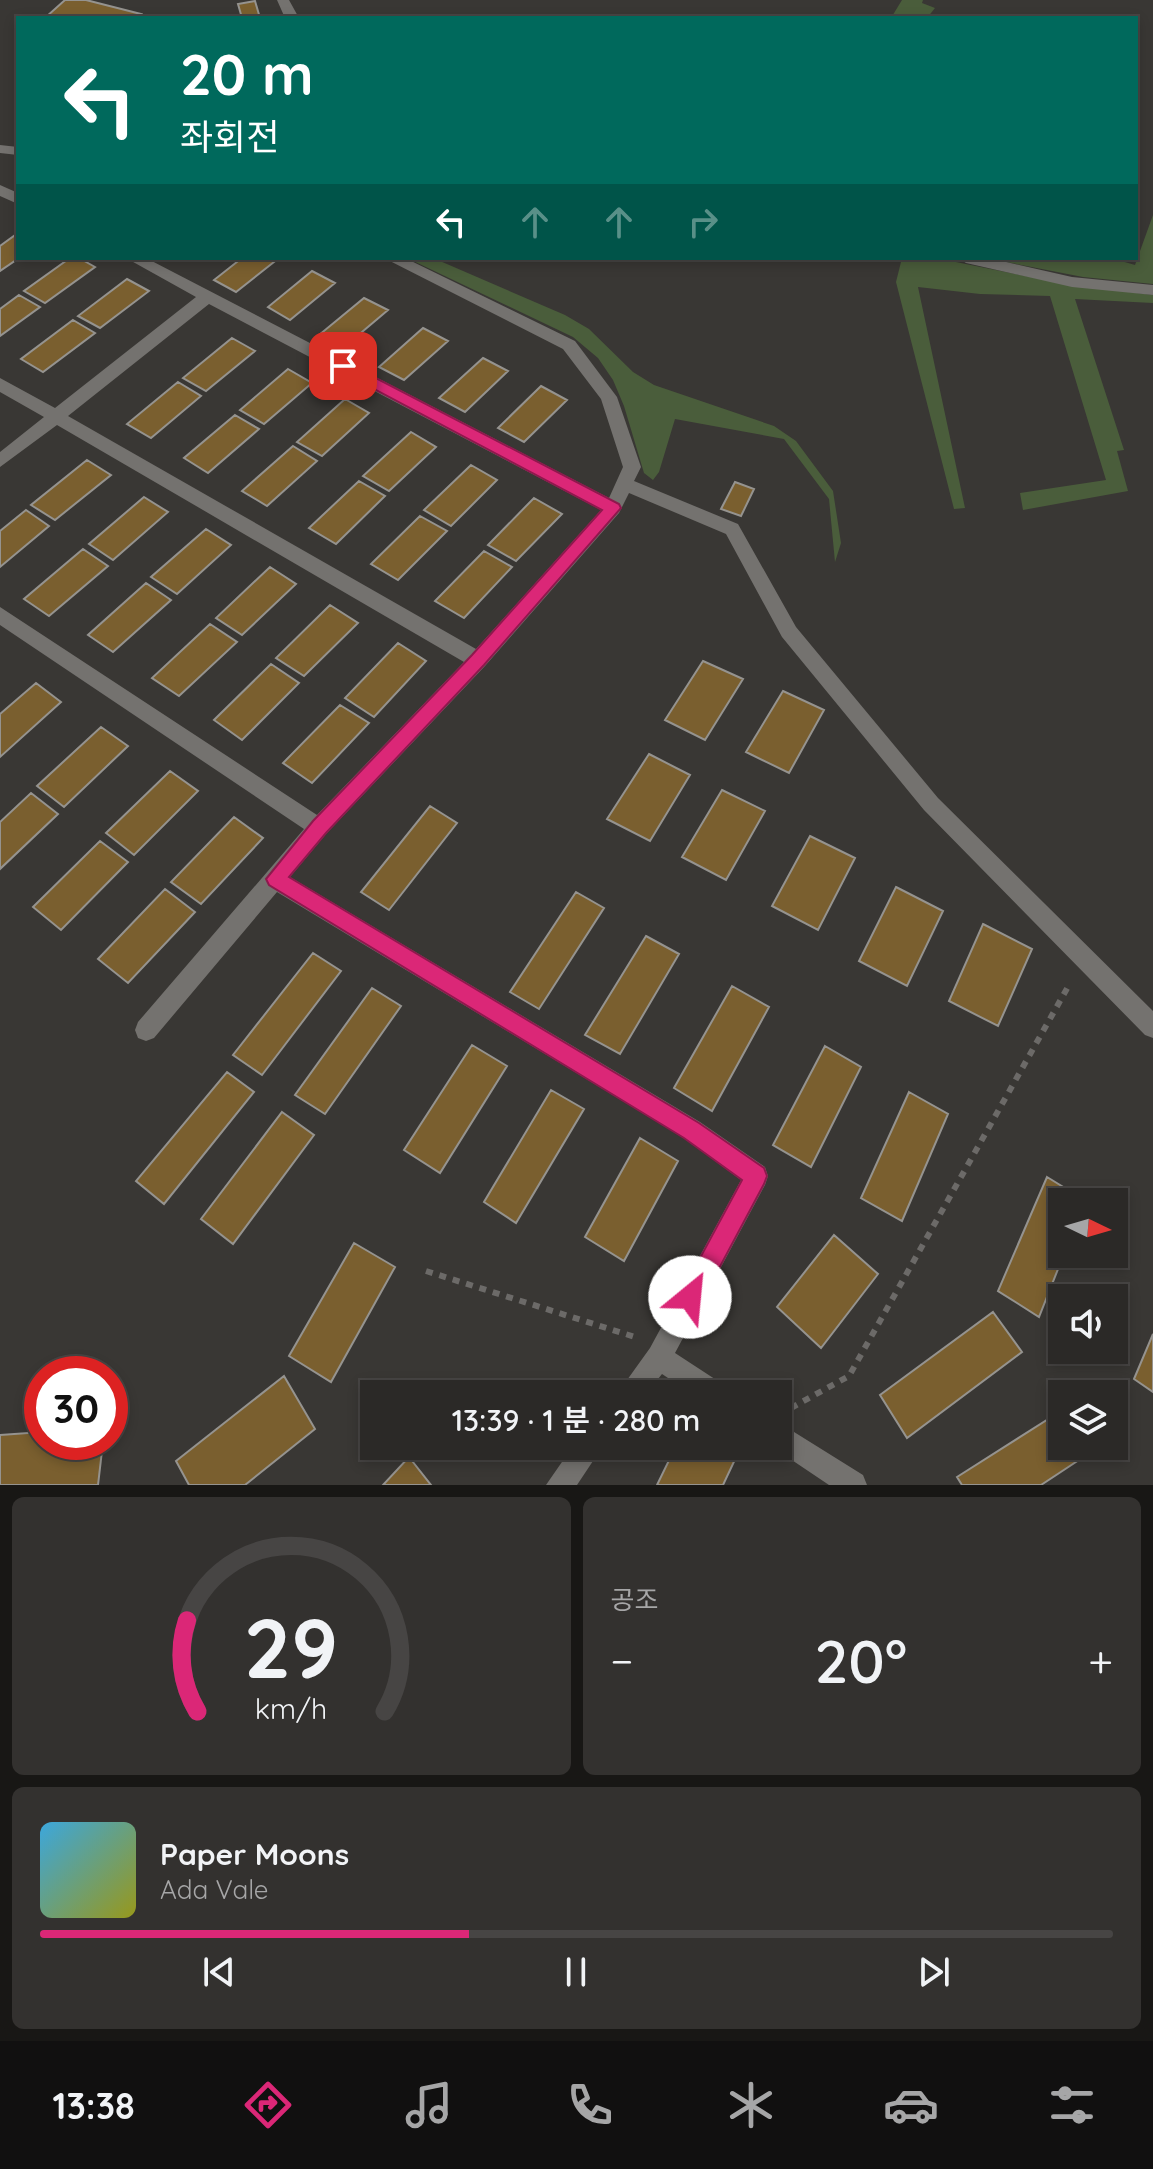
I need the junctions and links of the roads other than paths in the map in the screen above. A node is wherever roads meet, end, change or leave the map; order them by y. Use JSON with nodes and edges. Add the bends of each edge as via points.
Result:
{"nodes":[{"id":1,"x":138,"y":260,"type":"edge"},
{"id":2,"x":396,"y":260,"type":"edge"},
{"id":3,"x":975,"y":260,"type":"edge"},
{"id":4,"x":1153,"y":290,"type":"edge"},
{"id":5,"x":208,"y":296,"type":"junction"},
{"id":6,"x":0,"y":384,"type":"edge"},
{"id":7,"x":55,"y":416,"type":"junction"},
{"id":8,"x":0,"y":461,"type":"edge"},
{"id":9,"x":622,"y":483,"type":"junction"},
{"id":10,"x":613,"y":508,"type":"junction"},
{"id":11,"x":0,"y":615,"type":"edge"},
{"id":12,"x":478,"y":660,"type":"junction"},
{"id":13,"x":319,"y":827,"type":"junction"},
{"id":14,"x":275,"y":879,"type":"junction"},
{"id":15,"x":1153,"y":1027,"type":"edge"},
{"id":16,"x":146,"y":1030,"type":"dead end"},
{"id":17,"x":661,"y":1351,"type":"junction"},
{"id":18,"x":640,"y":1380,"type":"edge"},
{"id":19,"x":697,"y":1380,"type":"edge"},
{"id":20,"x":792,"y":1444,"type":"edge"},
{"id":21,"x":579,"y":1460,"type":"edge"},
{"id":22,"x":560,"y":1485,"type":"edge"},
{"id":23,"x":853,"y":1485,"type":"edge"}],
"edges":[{"from":1,"to":5,"type":"street"},
{"from":2,"to":9,"type":"street","via":[[569,345],[609,397],[632,467]]},
{"from":3,"to":4,"type":"street","via":[[1072,282]]},
{"from":5,"to":7,"type":"street"},
{"from":5,"to":10,"type":"street"},
{"from":6,"to":7,"type":"street"},
{"from":7,"to":8,"type":"street"},
{"from":7,"to":12,"type":"street"},
{"from":9,"to":10,"type":"street"},
{"from":9,"to":15,"type":"street","via":[[732,529],[789,632],[931,804]]},
{"from":10,"to":12,"type":"street"},
{"from":11,"to":13,"type":"street"},
{"from":12,"to":13,"type":"street"},
{"from":13,"to":14,"type":"street"},
{"from":14,"to":16,"type":"street"},
{"from":14,"to":17,"type":"street","via":[[692,1130],[756,1176]]},
{"from":17,"to":18,"type":"street"},
{"from":17,"to":19,"type":"street"},
{"from":20,"to":23,"type":"street"},
{"from":21,"to":22,"type":"street"}]}
